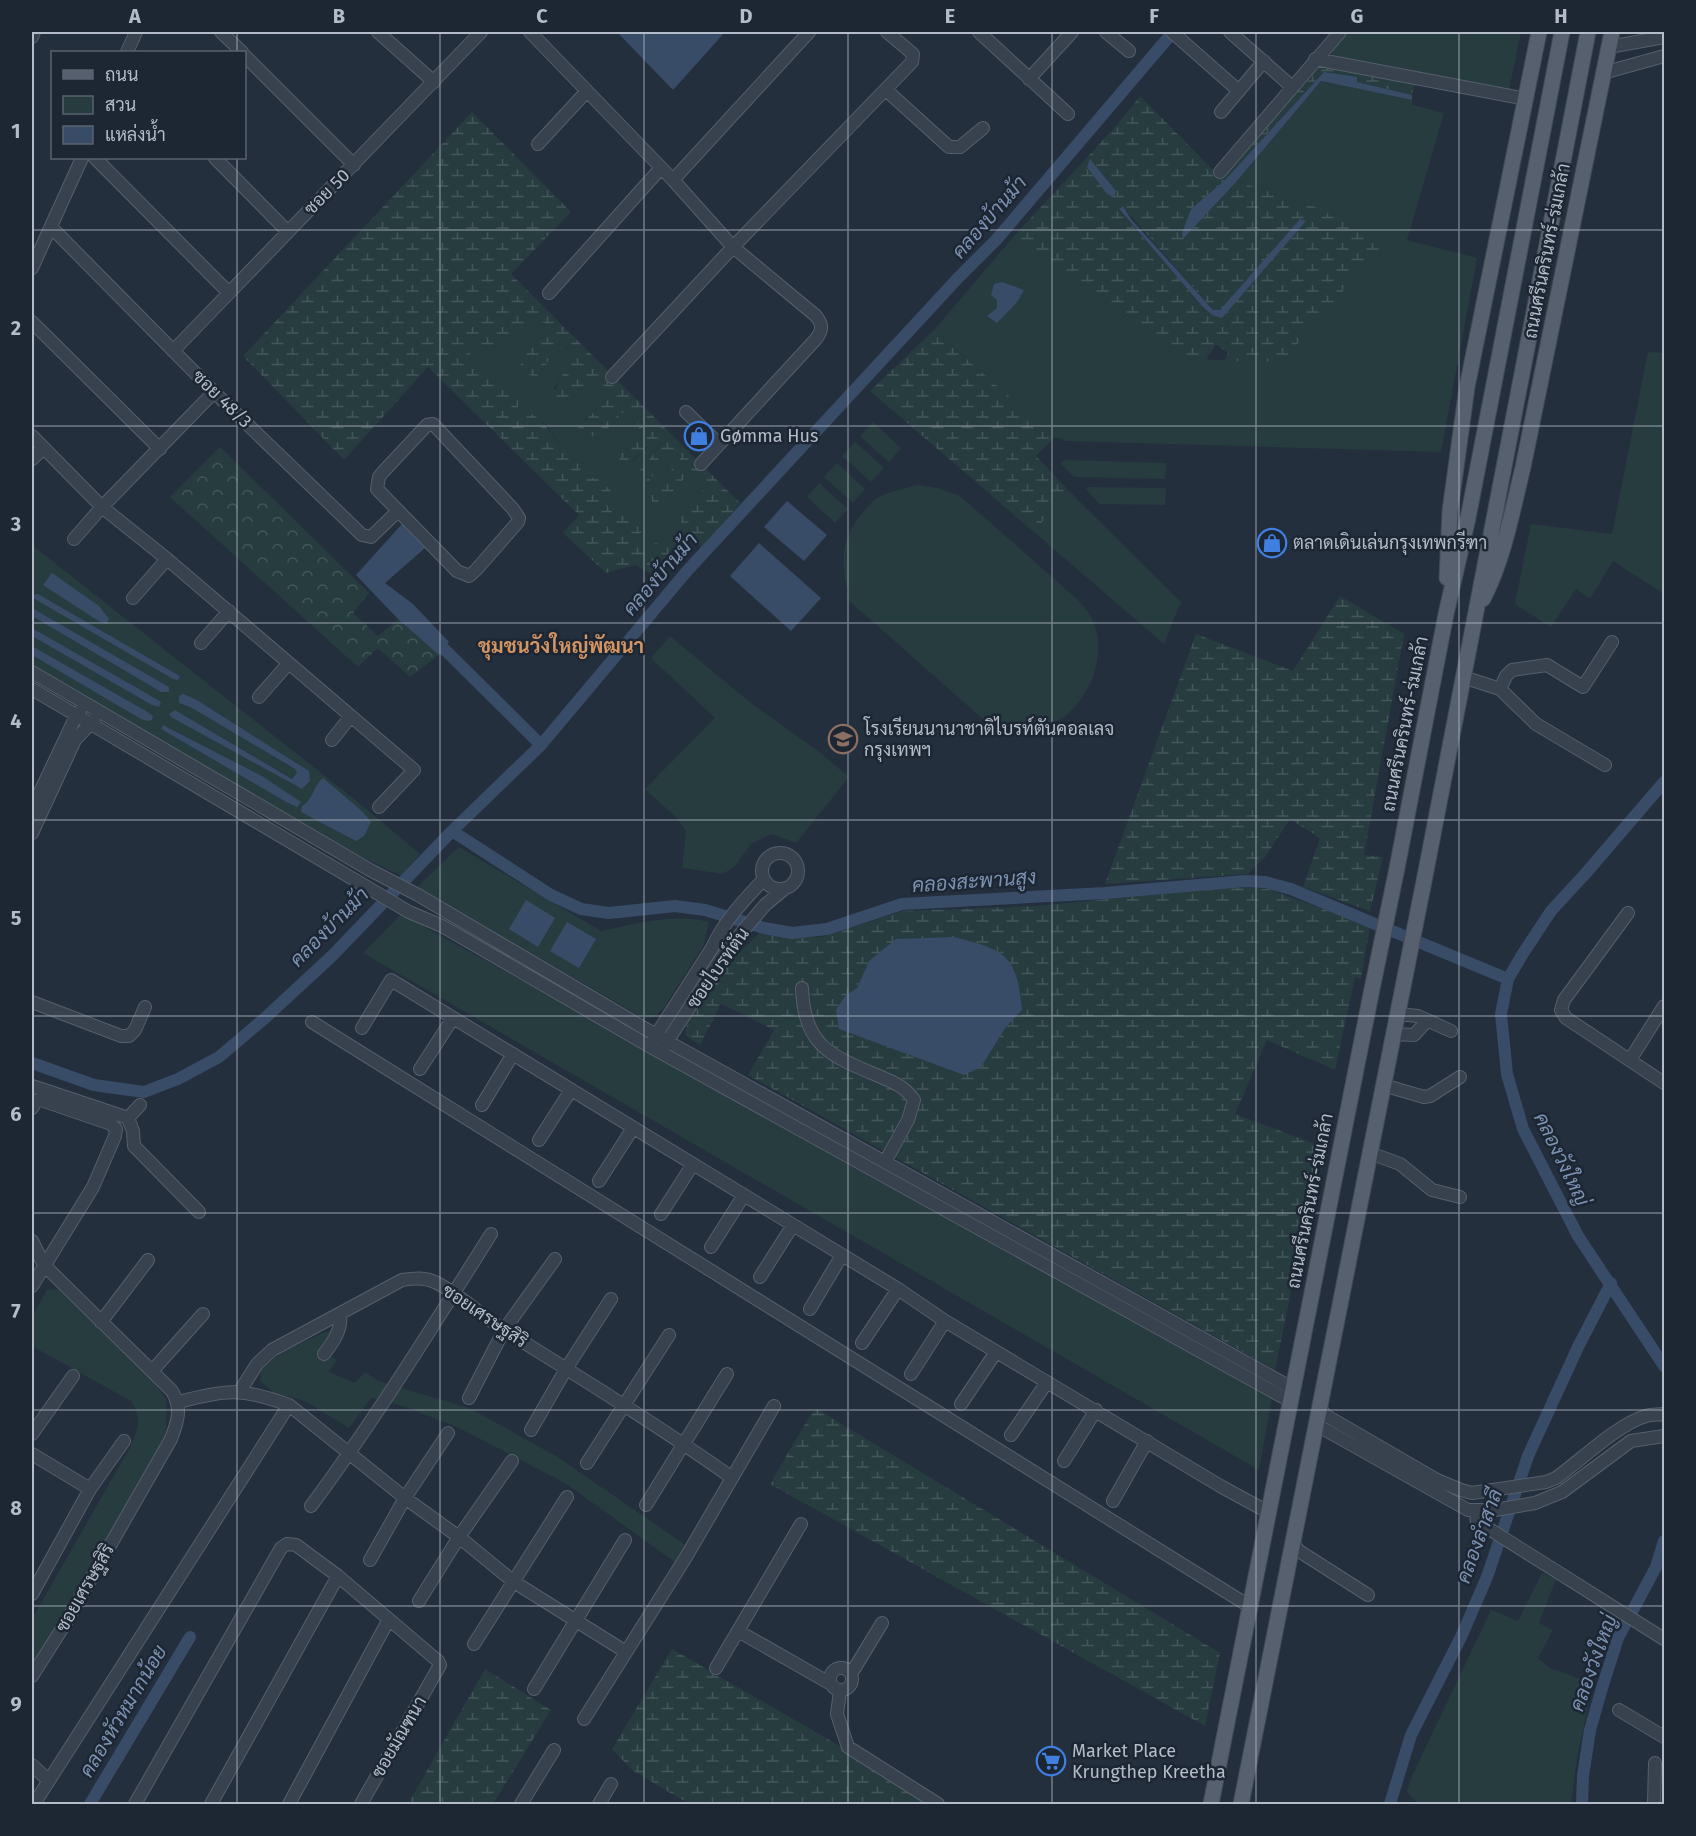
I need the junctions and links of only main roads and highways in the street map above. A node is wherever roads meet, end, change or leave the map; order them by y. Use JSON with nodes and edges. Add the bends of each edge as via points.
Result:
{"nodes":[{"id":1,"x":1539,"y":32,"type":"edge"},
{"id":2,"x":1552,"y":32,"type":"edge"},
{"id":3,"x":1562,"y":32,"type":"edge"},
{"id":4,"x":1588,"y":32,"type":"edge"},
{"id":5,"x":1595,"y":32,"type":"edge"},
{"id":6,"x":1612,"y":32,"type":"edge"},
{"id":7,"x":1536,"y":49,"type":"junction"},
{"id":8,"x":1608,"y":50,"type":"junction"},
{"id":9,"x":1446,"y":614,"type":"junction"},
{"id":10,"x":1475,"y":615,"type":"junction"},
{"id":11,"x":1253,"y":1744,"type":"junction"},
{"id":12,"x":1210,"y":1801,"type":"edge"},
{"id":13,"x":1241,"y":1804,"type":"edge"},
{"id":14,"x":1249,"y":1804,"type":"edge"}],
"edges":[{"from":1,"to":7,"type":"main road","name":"ถนนศรีนครินทร์-ร่มเกล้า"},
{"from":2,"to":7,"type":"main road"},
{"from":3,"to":9,"type":"main road","name":"ถนนศรีนครินทร์-ร่มเกล้า"},
{"from":4,"to":10,"type":"main road","name":"ถนนศรีนครินทร์-ร่มเกล้า"},
{"from":5,"to":8,"type":"main road"},
{"from":6,"to":8,"type":"main road","name":"ถนนศรีนครินทร์-ร่มเกล้า"},
{"from":7,"to":9,"type":"main road","name":"ถนนศรีนครินทร์-ร่มเกล้า","via":[[1467,387],[1450,511]]},
{"from":8,"to":10,"type":"main road","name":"ถนนศรีนครินทร์-ร่มเกล้า","via":[[1509,524],[1494,577]]},
{"from":9,"to":12,"type":"main road","name":"ถนนศรีนครินทร์-ร่มเกล้า"},
{"from":10,"to":11,"type":"main road","name":"ถนนศรีนครินทร์-ร่มเกล้า"},
{"from":11,"to":13,"type":"main road","name":"ถนนศรีนครินทร์-ร่มเกล้า"},
{"from":11,"to":14,"type":"main road","name":"ถนนศรีนครินทร์-ร่มเกล้า"}]}
